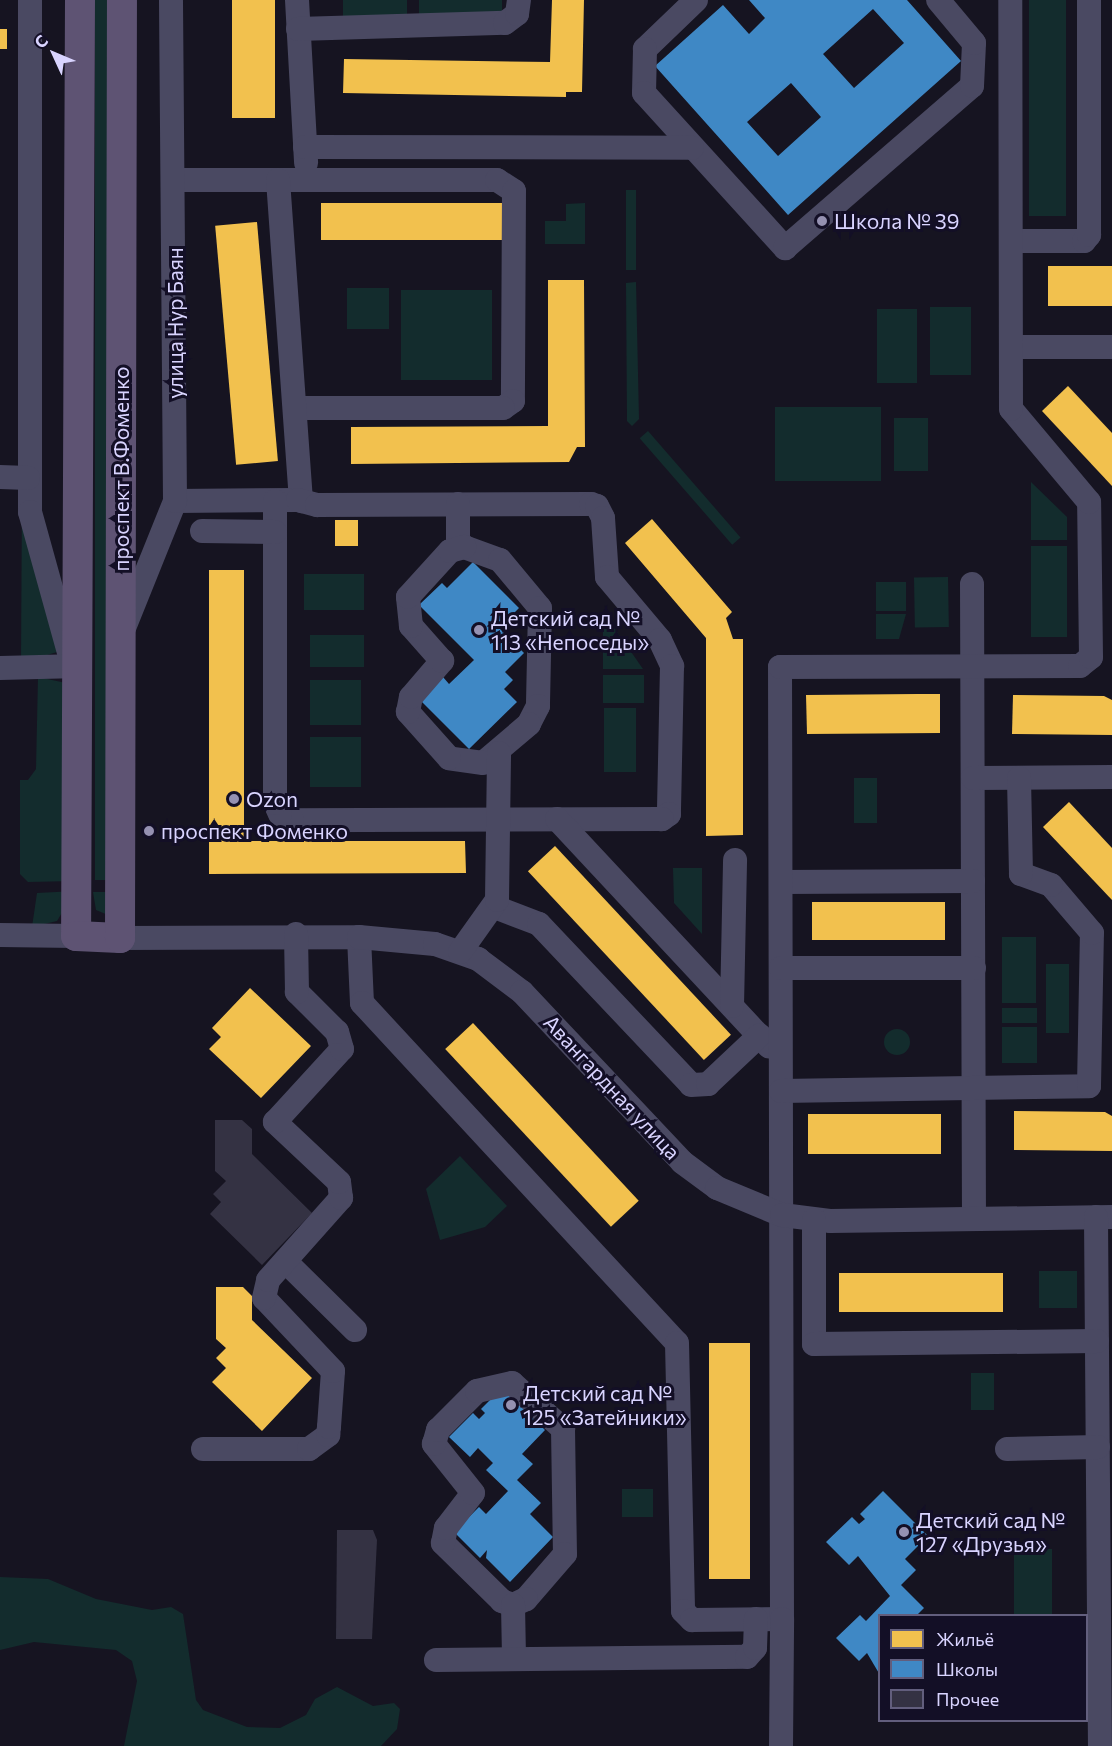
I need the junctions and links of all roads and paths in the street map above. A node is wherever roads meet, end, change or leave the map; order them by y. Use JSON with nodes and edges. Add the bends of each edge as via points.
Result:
{"nodes":[{"id":1,"x":30,"y":0,"type":"edge"},
{"id":2,"x":80,"y":0,"type":"edge"},
{"id":3,"x":122,"y":0,"type":"edge"},
{"id":4,"x":171,"y":0,"type":"edge"},
{"id":5,"x":297,"y":0,"type":"edge"},
{"id":6,"x":519,"y":0,"type":"edge"},
{"id":7,"x":696,"y":0,"type":"edge"},
{"id":8,"x":938,"y":0,"type":"edge"},
{"id":9,"x":1010,"y":0,"type":"edge"},
{"id":10,"x":1089,"y":0,"type":"edge"},
{"id":11,"x":298,"y":29,"type":"junction"},
{"id":12,"x":305,"y":147,"type":"junction"},
{"id":13,"x":692,"y":148,"type":"junction"},
{"id":14,"x":175,"y":180,"type":"junction"},
{"id":15,"x":278,"y":180,"type":"junction"},
{"id":16,"x":307,"y":180,"type":"junction"},
{"id":17,"x":1011,"y":241,"type":"junction"},
{"id":18,"x":1011,"y":347,"type":"junction"},
{"id":19,"x":1112,"y":347,"type":"edge"},
{"id":20,"x":295,"y":408,"type":"junction"},
{"id":21,"x":0,"y":477,"type":"edge"},
{"id":22,"x":28,"y":478,"type":"junction"},
{"id":23,"x":175,"y":501,"type":"junction"},
{"id":24,"x":275,"y":501,"type":"junction"},
{"id":25,"x":301,"y":501,"type":"junction"},
{"id":26,"x":458,"y":504,"type":"junction"},
{"id":27,"x":202,"y":531,"type":"dead end"},
{"id":28,"x":275,"y":532,"type":"junction"},
{"id":29,"x":458,"y":548,"type":"junction"},
{"id":30,"x":972,"y":584,"type":"dead end"},
{"id":31,"x":121,"y":636,"type":"junction"},
{"id":32,"x":973,"y":666,"type":"junction"},
{"id":33,"x":0,"y":668,"type":"edge"},
{"id":34,"x":77,"y":673,"type":"junction"},
{"id":35,"x":499,"y":753,"type":"junction"},
{"id":36,"x":1112,"y":777,"type":"edge"},
{"id":37,"x":973,"y":778,"type":"junction"},
{"id":38,"x":1019,"y":778,"type":"junction"},
{"id":39,"x":498,"y":819,"type":"junction"},
{"id":40,"x":557,"y":819,"type":"junction"},
{"id":41,"x":735,"y":860,"type":"dead end"},
{"id":42,"x":973,"y":881,"type":"junction"},
{"id":43,"x":780,"y":882,"type":"junction"},
{"id":44,"x":495,"y":907,"type":"junction"},
{"id":45,"x":296,"y":934,"type":"junction"},
{"id":46,"x":0,"y":936,"type":"edge"},
{"id":47,"x":76,"y":936,"type":"junction"},
{"id":48,"x":359,"y":937,"type":"junction"},
{"id":49,"x":120,"y":938,"type":"junction"},
{"id":50,"x":460,"y":952,"type":"junction"},
{"id":51,"x":781,"y":968,"type":"junction"},
{"id":52,"x":974,"y":968,"type":"junction"},
{"id":53,"x":732,"y":1006,"type":"junction"},
{"id":54,"x":373,"y":1016,"type":"junction"},
{"id":55,"x":760,"y":1035,"type":"junction"},
{"id":56,"x":342,"y":1039,"type":"junction"},
{"id":57,"x":781,"y":1058,"type":"junction"},
{"id":58,"x":974,"y":1090,"type":"junction"},
{"id":59,"x":781,"y":1091,"type":"junction"},
{"id":60,"x":782,"y":1215,"type":"junction"},
{"id":61,"x":1104,"y":1217,"type":"edge"},
{"id":62,"x":974,"y":1219,"type":"junction"},
{"id":63,"x":814,"y":1220,"type":"junction"},
{"id":64,"x":286,"y":1262,"type":"junction"},
{"id":65,"x":356,"y":1330,"type":"dead end"},
{"id":66,"x":1097,"y":1341,"type":"junction"},
{"id":67,"x":1098,"y":1447,"type":"junction"},
{"id":68,"x":203,"y":1449,"type":"dead end"},
{"id":69,"x":1007,"y":1449,"type":"dead end"},
{"id":70,"x":513,"y":1605,"type":"junction"},
{"id":71,"x":756,"y":1619,"type":"junction"},
{"id":72,"x":782,"y":1619,"type":"junction"},
{"id":73,"x":692,"y":1620,"type":"junction"},
{"id":74,"x":693,"y":1657,"type":"junction"},
{"id":75,"x":514,"y":1659,"type":"junction"},
{"id":76,"x":436,"y":1660,"type":"dead end"},
{"id":77,"x":781,"y":1746,"type":"edge"},
{"id":78,"x":1100,"y":1746,"type":"edge"}],
"edges":[{"from":1,"to":22,"type":"street"},
{"from":2,"to":34,"type":"main road","name":"проспект В.Фоменко"},
{"from":3,"to":31,"type":"main road","name":"проспект В.Фоменко"},
{"from":4,"to":14,"type":"street","name":"улица Нур Баян"},
{"from":5,"to":11,"type":"street"},
{"from":6,"to":11,"type":"street","via":[[517,14],[505,23]]},
{"from":7,"to":13,"type":"street","via":[[654,38],[642,60],[644,93]]},
{"from":8,"to":13,"type":"street","via":[[974,43],[972,86],[794,246],[776,242]]},
{"from":9,"to":17,"type":"street"},
{"from":10,"to":17,"type":"street","via":[[1089,235],[1084,241]]},
{"from":11,"to":12,"type":"street"},
{"from":12,"to":13,"type":"street"},
{"from":12,"to":16,"type":"street"},
{"from":14,"to":15,"type":"street"},
{"from":14,"to":23,"type":"street","name":"улица Нур Баян"},
{"from":15,"to":16,"type":"street"},
{"from":15,"to":20,"type":"street"},
{"from":16,"to":20,"type":"street","via":[[497,180],[510,186],[516,202],[517,392],[503,408]]},
{"from":17,"to":18,"type":"street"},
{"from":18,"to":19,"type":"street"},
{"from":18,"to":32,"type":"street","via":[[1012,412],[1089,502],[1091,657],[1080,666]]},
{"from":20,"to":25,"type":"street"},
{"from":21,"to":22,"type":"street"},
{"from":22,"to":34,"type":"street","via":[[30,512]]},
{"from":23,"to":24,"type":"street"},
{"from":23,"to":31,"type":"street","name":"улица Нур Баян"},
{"from":24,"to":25,"type":"street"},
{"from":24,"to":28,"type":"street"},
{"from":25,"to":26,"type":"street"},
{"from":26,"to":29,"type":"street"},
{"from":26,"to":40,"type":"street","via":[[597,506],[603,518],[607,577],[670,659],[669,814]]},
{"from":27,"to":28,"type":"street"},
{"from":28,"to":39,"type":"street","via":[[275,803],[280,814],[292,820]]},
{"from":29,"to":35,"type":"street","via":[[496,557],[540,608],[538,706],[529,724]]},
{"from":29,"to":35,"type":"street","via":[[408,597],[411,626],[442,661],[411,697],[408,712],[455,761],[483,763]]},
{"from":30,"to":32,"type":"street"},
{"from":31,"to":49,"type":"main road","name":"проспект В.Фоменко"},
{"from":32,"to":37,"type":"street"},
{"from":32,"to":43,"type":"street","via":[[780,667]]},
{"from":33,"to":34,"type":"street"},
{"from":34,"to":47,"type":"main road","name":"проспект В.Фоменко"},
{"from":35,"to":39,"type":"street"},
{"from":36,"to":38,"type":"street"},
{"from":37,"to":38,"type":"street"},
{"from":37,"to":42,"type":"street"},
{"from":38,"to":58,"type":"street","via":[[1021,874],[1052,885],[1092,933],[1092,1080],[1084,1089]]},
{"from":39,"to":40,"type":"street"},
{"from":39,"to":44,"type":"street"},
{"from":40,"to":53,"type":"street"},
{"from":41,"to":53,"type":"street"},
{"from":42,"to":43,"type":"street"},
{"from":42,"to":52,"type":"street"},
{"from":43,"to":51,"type":"street"},
{"from":44,"to":50,"type":"street"},
{"from":44,"to":55,"type":"street","via":[[539,924],[692,1085],[708,1084]]},
{"from":45,"to":48,"type":"street","name":"Авангардная улица"},
{"from":45,"to":49,"type":"street","name":"Авангардная улица"},
{"from":45,"to":56,"type":"street","via":[[297,992]]},
{"from":46,"to":47,"type":"street"},
{"from":47,"to":49,"type":"main road"},
{"from":48,"to":50,"type":"street","name":"Авангардная улица","via":[[435,944]]},
{"from":48,"to":54,"type":"street","via":[[358,994]]},
{"from":50,"to":60,"type":"street","name":"Авангардная улица","via":[[522,992],[682,1162],[717,1188]]},
{"from":51,"to":52,"type":"street"},
{"from":51,"to":57,"type":"street"},
{"from":52,"to":58,"type":"street"},
{"from":53,"to":55,"type":"street"},
{"from":54,"to":56,"type":"street"},
{"from":54,"to":73,"type":"street","via":[[674,1338],[679,1353],[681,1606]]},
{"from":55,"to":57,"type":"street"},
{"from":56,"to":64,"type":"street","via":[[339,1055],[275,1122],[341,1190],[338,1208]]},
{"from":57,"to":59,"type":"street"},
{"from":58,"to":59,"type":"street"},
{"from":58,"to":62,"type":"street"},
{"from":59,"to":60,"type":"street"},
{"from":60,"to":63,"type":"street","name":"Авангардная улица"},
{"from":60,"to":72,"type":"street"},
{"from":61,"to":62,"type":"street","name":"Авангардная улица"},
{"from":61,"to":66,"type":"street"},
{"from":62,"to":63,"type":"street","name":"Авангардная улица"},
{"from":63,"to":66,"type":"street","via":[[814,1344]]},
{"from":64,"to":65,"type":"street"},
{"from":64,"to":68,"type":"street","via":[[268,1280],[264,1298],[333,1371],[328,1436],[309,1449]]},
{"from":66,"to":67,"type":"street"},
{"from":67,"to":69,"type":"street"},
{"from":67,"to":78,"type":"street"},
{"from":70,"to":70,"type":"street","via":[[502,1602],[443,1543],[446,1528],[473,1493],[434,1444],[438,1430],[477,1391],[512,1383],[563,1429],[565,1506],[563,1560]]},
{"from":70,"to":75,"type":"street"},
{"from":71,"to":72,"type":"street"},
{"from":71,"to":73,"type":"street"},
{"from":71,"to":74,"type":"street","via":[[750,1655]]},
{"from":72,"to":77,"type":"street"},
{"from":73,"to":74,"type":"street"},
{"from":74,"to":75,"type":"street"},
{"from":75,"to":76,"type":"street"}]}
